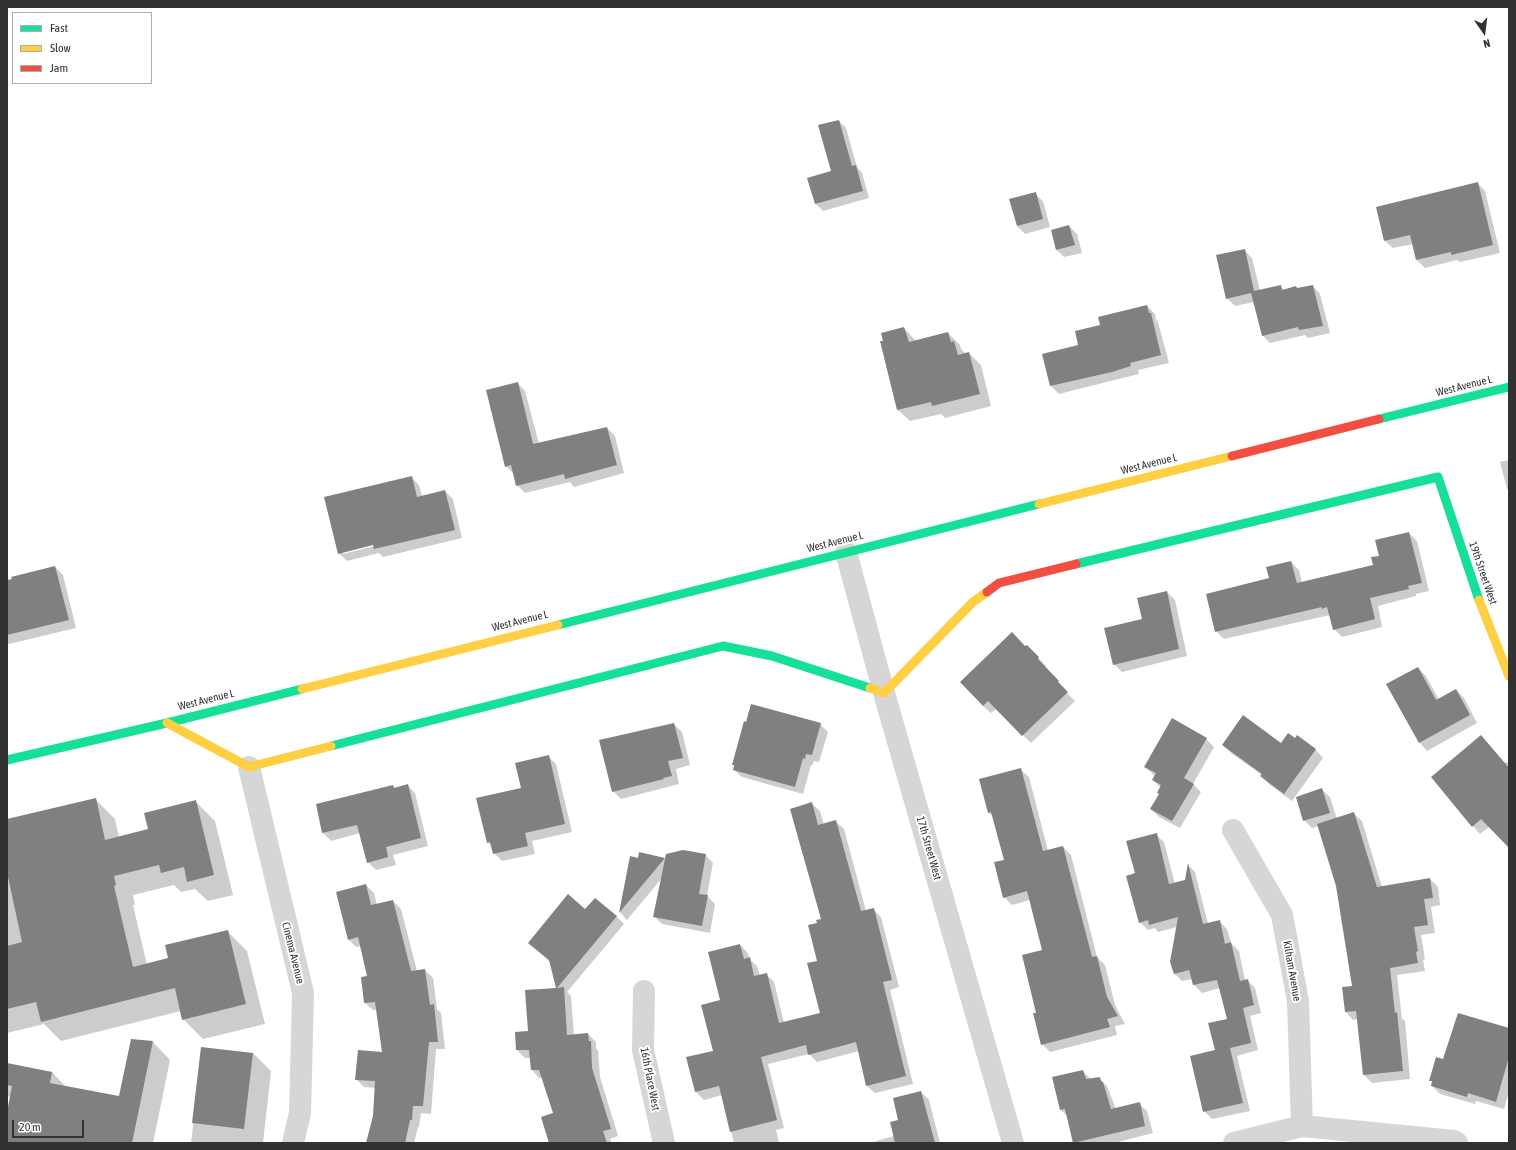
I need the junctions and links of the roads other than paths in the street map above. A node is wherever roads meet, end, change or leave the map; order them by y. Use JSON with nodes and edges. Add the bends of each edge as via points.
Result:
{"nodes":[{"id":1,"x":1509,"y":387,"type":"edge"},
{"id":2,"x":846,"y":552,"type":"junction"},
{"id":3,"x":1509,"y":676,"type":"edge"},
{"id":4,"x":884,"y":693,"type":"junction"},
{"id":5,"x":166,"y":723,"type":"junction"},
{"id":6,"x":7,"y":760,"type":"edge"},
{"id":7,"x":249,"y":767,"type":"junction"},
{"id":8,"x":1233,"y":830,"type":"dead end"},
{"id":9,"x":644,"y":991,"type":"dead end"},
{"id":10,"x":1302,"y":1126,"type":"junction"},
{"id":11,"x":293,"y":1143,"type":"edge"},
{"id":12,"x":664,"y":1143,"type":"edge"},
{"id":13,"x":1013,"y":1143,"type":"edge"},
{"id":14,"x":1234,"y":1143,"type":"edge"},
{"id":15,"x":1457,"y":1143,"type":"edge"}],
"edges":[{"from":1,"to":2,"type":"street","name":"West Avenue L"},
{"from":2,"to":4,"type":"street","name":"17th Street West"},
{"from":2,"to":5,"type":"street","name":"West Avenue L"},
{"from":3,"to":4,"type":"street","name":"19th Street West","via":[[1480,603],[1438,477],[999,583],[972,602]]},
{"from":4,"to":7,"type":"street","via":[[772,656],[723,646]]},
{"from":4,"to":13,"type":"street","name":"17th Street West"},
{"from":5,"to":6,"type":"street","name":"West Avenue L"},
{"from":5,"to":7,"type":"street","name":"West Avenue L"},
{"from":7,"to":11,"type":"street","name":"Cinema Avenue","via":[[303,993],[300,1113]]},
{"from":8,"to":10,"type":"street","name":"Kilham Avenue","via":[[1282,915],[1298,1001]]},
{"from":9,"to":12,"type":"street","name":"16th Place West","via":[[643,1050]]},
{"from":10,"to":14,"type":"street"},
{"from":10,"to":15,"type":"street"}]}
